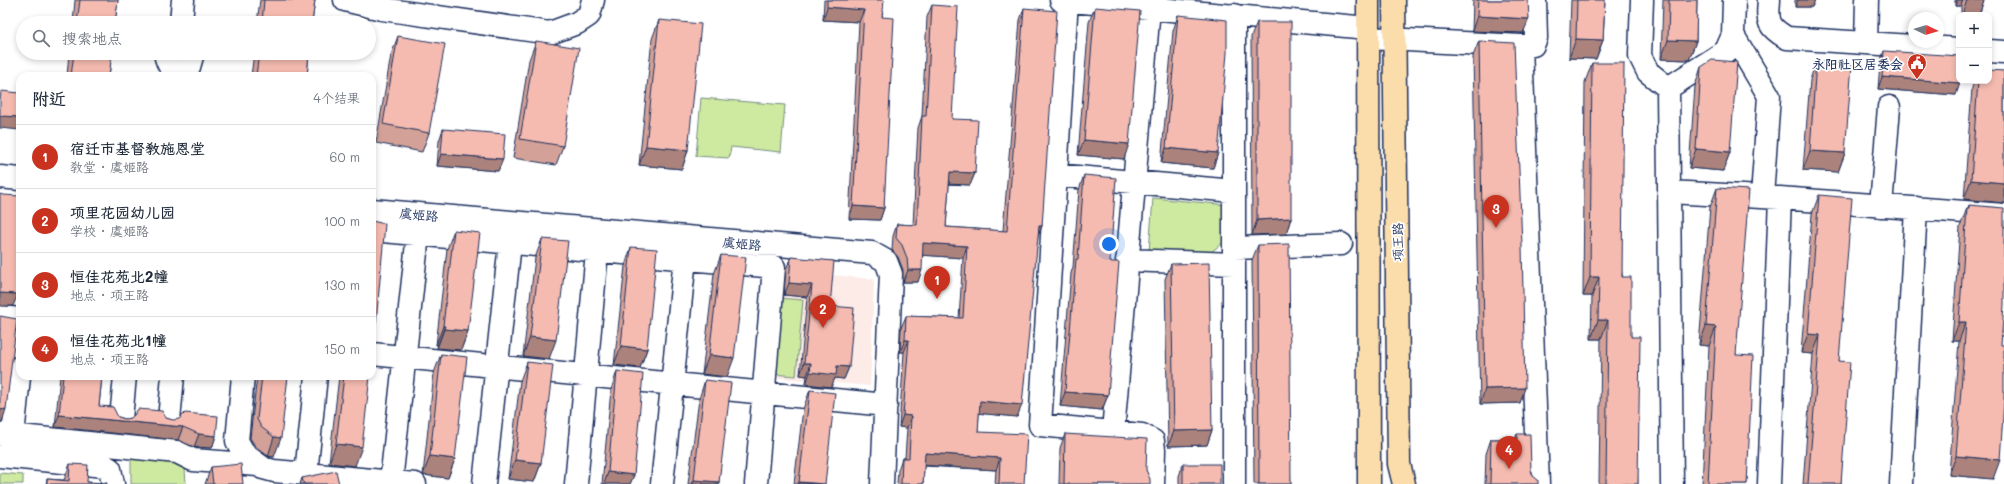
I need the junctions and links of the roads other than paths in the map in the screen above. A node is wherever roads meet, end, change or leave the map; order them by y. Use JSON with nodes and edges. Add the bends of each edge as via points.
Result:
{"nodes":[{"id":1,"x":183,"y":0,"type":"edge"},
{"id":2,"x":346,"y":0,"type":"edge"},
{"id":3,"x":593,"y":0,"type":"edge"},
{"id":4,"x":1061,"y":0,"type":"edge"},
{"id":5,"x":1067,"y":0,"type":"edge"},
{"id":6,"x":1368,"y":0,"type":"edge"},
{"id":7,"x":1394,"y":0,"type":"edge"},
{"id":8,"x":1535,"y":0,"type":"edge"},
{"id":9,"x":1642,"y":0,"type":"edge"},
{"id":10,"x":1734,"y":0,"type":"edge"},
{"id":11,"x":1769,"y":0,"type":"edge"},
{"id":12,"x":1866,"y":0,"type":"edge"},
{"id":13,"x":1106,"y":2,"type":"edge"},
{"id":14,"x":1212,"y":7,"type":"edge"},
{"id":15,"x":1149,"y":8,"type":"junction"},
{"id":16,"x":1234,"y":15,"type":"junction"},
{"id":17,"x":182,"y":16,"type":"edge"},
{"id":18,"x":1368,"y":33,"type":"junction"},
{"id":19,"x":1733,"y":35,"type":"junction"},
{"id":20,"x":1394,"y":40,"type":"junction"},
{"id":21,"x":1866,"y":43,"type":"junction"},
{"id":22,"x":1521,"y":46,"type":"junction"},
{"id":23,"x":1956,"y":49,"type":"edge"},
{"id":24,"x":1992,"y":51,"type":"edge"},
{"id":25,"x":2004,"y":52,"type":"edge"},
{"id":26,"x":166,"y":60,"type":"edge"},
{"id":27,"x":191,"y":60,"type":"edge"},
{"id":28,"x":176,"y":72,"type":"edge"},
{"id":29,"x":185,"y":72,"type":"edge"},
{"id":30,"x":1668,"y":88,"type":"junction"},
{"id":31,"x":1889,"y":107,"type":"dead end"},
{"id":32,"x":1055,"y":175,"type":"junction"},
{"id":33,"x":0,"y":177,"type":"edge"},
{"id":34,"x":16,"y":179,"type":"edge"},
{"id":35,"x":1134,"y":182,"type":"junction"},
{"id":36,"x":1234,"y":191,"type":"junction"},
{"id":37,"x":1669,"y":192,"type":"junction"},
{"id":38,"x":0,"y":195,"type":"edge"},
{"id":39,"x":16,"y":197,"type":"edge"},
{"id":40,"x":1771,"y":198,"type":"junction"},
{"id":41,"x":1882,"y":206,"type":"junction"},
{"id":42,"x":1916,"y":208,"type":"junction"},
{"id":43,"x":376,"y":210,"type":"edge"},
{"id":44,"x":2004,"y":215,"type":"edge"},
{"id":45,"x":376,"y":230,"type":"edge"},
{"id":46,"x":418,"y":234,"type":"junction"},
{"id":47,"x":510,"y":243,"type":"junction"},
{"id":48,"x":1341,"y":244,"type":"dead end"},
{"id":49,"x":597,"y":251,"type":"junction"},
{"id":50,"x":1234,"y":256,"type":"junction"},
{"id":51,"x":685,"y":258,"type":"junction"},
{"id":52,"x":1127,"y":260,"type":"junction"},
{"id":53,"x":0,"y":317,"type":"edge"},
{"id":54,"x":16,"y":319,"type":"edge"},
{"id":55,"x":376,"y":354,"type":"edge"},
{"id":56,"x":405,"y":358,"type":"junction"},
{"id":57,"x":497,"y":366,"type":"junction"},
{"id":58,"x":586,"y":376,"type":"junction"},
{"id":59,"x":17,"y":380,"type":"edge"},
{"id":60,"x":125,"y":380,"type":"edge"},
{"id":61,"x":173,"y":380,"type":"edge"},
{"id":62,"x":243,"y":380,"type":"edge"},
{"id":63,"x":316,"y":380,"type":"edge"},
{"id":64,"x":673,"y":384,"type":"junction"},
{"id":65,"x":764,"y":393,"type":"junction"},
{"id":66,"x":886,"y":405,"type":"junction"},
{"id":67,"x":121,"y":419,"type":"edge"},
{"id":68,"x":169,"y":420,"type":"edge"},
{"id":69,"x":1113,"y":432,"type":"junction"},
{"id":70,"x":6,"y":434,"type":"edge"},
{"id":71,"x":0,"y":456,"type":"edge"},
{"id":72,"x":258,"y":465,"type":"junction"},
{"id":73,"x":306,"y":474,"type":"junction"},
{"id":74,"x":112,"y":476,"type":"edge"},
{"id":75,"x":391,"y":482,"type":"junction"},
{"id":76,"x":415,"y":484,"type":"edge"},
{"id":77,"x":484,"y":484,"type":"edge"},
{"id":78,"x":576,"y":484,"type":"edge"},
{"id":79,"x":662,"y":484,"type":"edge"},
{"id":80,"x":756,"y":484,"type":"edge"},
{"id":81,"x":882,"y":484,"type":"edge"},
{"id":82,"x":1153,"y":484,"type":"edge"},
{"id":83,"x":1234,"y":484,"type":"edge"},
{"id":84,"x":1370,"y":484,"type":"edge"},
{"id":85,"x":1404,"y":484,"type":"edge"},
{"id":86,"x":1538,"y":484,"type":"edge"},
{"id":87,"x":1672,"y":484,"type":"edge"},
{"id":88,"x":1769,"y":484,"type":"edge"},
{"id":89,"x":1901,"y":484,"type":"edge"}],
"edges":[{"from":1,"to":17,"type":"street"},
{"from":2,"to":3,"type":"street","via":[[382,9],[550,33],[571,26],[589,15]]},
{"from":4,"to":5,"type":"street"},
{"from":5,"to":13,"type":"street"},
{"from":5,"to":32,"type":"street"},
{"from":6,"to":18,"type":"main road"},
{"from":7,"to":20,"type":"main road","name":"项王路"},
{"from":8,"to":22,"type":"street","via":[[1536,38],[1533,45]]},
{"from":9,"to":30,"type":"street","via":[[1640,56],[1648,72]]},
{"from":10,"to":19,"type":"street"},
{"from":11,"to":21,"type":"street","via":[[1768,16],[1773,30],[1787,38]]},
{"from":12,"to":21,"type":"street"},
{"from":13,"to":15,"type":"street"},
{"from":14,"to":15,"type":"street"},
{"from":14,"to":16,"type":"street"},
{"from":15,"to":35,"type":"street"},
{"from":16,"to":18,"type":"street"},
{"from":16,"to":36,"type":"street"},
{"from":18,"to":20,"type":"street"},
{"from":18,"to":84,"type":"main road"},
{"from":19,"to":30,"type":"street","via":[[1726,51]]},
{"from":19,"to":40,"type":"street","via":[[1769,96]]},
{"from":20,"to":22,"type":"street"},
{"from":20,"to":85,"type":"main road","name":"项王路","via":[[1399,464]]},
{"from":21,"to":23,"type":"street"},
{"from":22,"to":86,"type":"street"},
{"from":24,"to":25,"type":"street"},
{"from":26,"to":28,"type":"street"},
{"from":27,"to":29,"type":"street"},
{"from":30,"to":37,"type":"street"},
{"from":31,"to":41,"type":"street"},
{"from":32,"to":35,"type":"street"},
{"from":32,"to":69,"type":"street","via":[[1040,425]]},
{"from":33,"to":34,"type":"street"},
{"from":35,"to":36,"type":"street"},
{"from":35,"to":52,"type":"street"},
{"from":36,"to":50,"type":"street"},
{"from":37,"to":40,"type":"street"},
{"from":37,"to":87,"type":"street"},
{"from":38,"to":39,"type":"street"},
{"from":40,"to":41,"type":"street"},
{"from":40,"to":88,"type":"street"},
{"from":41,"to":42,"type":"street"},
{"from":42,"to":44,"type":"street"},
{"from":42,"to":89,"type":"street"},
{"from":43,"to":66,"type":"street","name":"虞姬路","via":[[872,253],[886,261],[891,274]]},
{"from":45,"to":46,"type":"street"},
{"from":46,"to":47,"type":"street"},
{"from":46,"to":56,"type":"street"},
{"from":47,"to":49,"type":"street"},
{"from":47,"to":57,"type":"street"},
{"from":48,"to":50,"type":"street"},
{"from":49,"to":51,"type":"street"},
{"from":49,"to":58,"type":"street"},
{"from":50,"to":52,"type":"street"},
{"from":50,"to":83,"type":"street"},
{"from":51,"to":64,"type":"street"},
{"from":51,"to":65,"type":"street","via":[[774,267]]},
{"from":52,"to":69,"type":"street"},
{"from":53,"to":54,"type":"street"},
{"from":55,"to":56,"type":"street"},
{"from":56,"to":57,"type":"street"},
{"from":56,"to":75,"type":"street"},
{"from":57,"to":58,"type":"street"},
{"from":57,"to":77,"type":"street"},
{"from":58,"to":64,"type":"street"},
{"from":58,"to":78,"type":"street"},
{"from":59,"to":70,"type":"street"},
{"from":60,"to":67,"type":"street"},
{"from":61,"to":68,"type":"street"},
{"from":62,"to":72,"type":"street","via":[[237,441],[245,455]]},
{"from":63,"to":73,"type":"street"},
{"from":64,"to":65,"type":"street"},
{"from":64,"to":79,"type":"street"},
{"from":65,"to":66,"type":"street"},
{"from":65,"to":80,"type":"street"},
{"from":66,"to":81,"type":"street","name":"虞姬路"},
{"from":69,"to":82,"type":"street","via":[[1142,435],[1153,441]]},
{"from":70,"to":72,"type":"street","via":[[177,452],[193,460]]},
{"from":71,"to":74,"type":"street","via":[[89,464]]},
{"from":72,"to":73,"type":"street","via":[[274,471]]},
{"from":73,"to":75,"type":"street"},
{"from":75,"to":76,"type":"street"}]}
